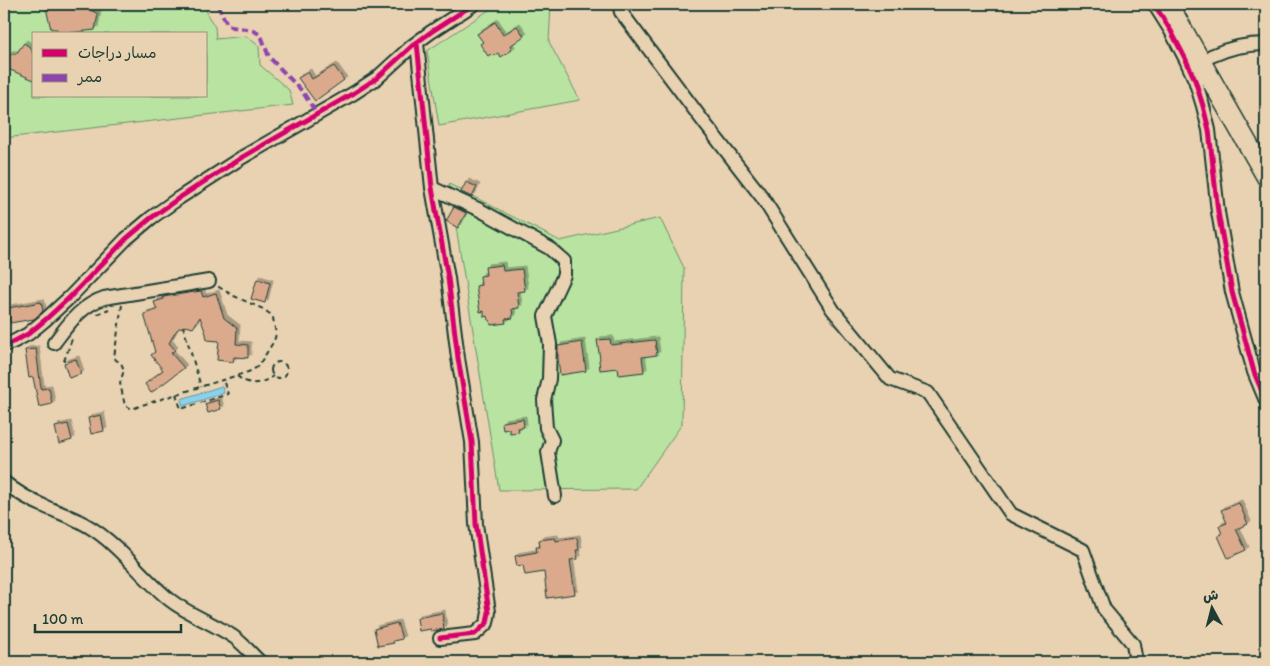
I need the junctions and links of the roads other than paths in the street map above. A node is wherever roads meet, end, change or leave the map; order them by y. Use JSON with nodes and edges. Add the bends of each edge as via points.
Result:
{"nodes":[{"id":1,"x":474,"y":4,"type":"edge"},
{"id":2,"x":619,"y":4,"type":"edge"},
{"id":3,"x":1154,"y":4,"type":"edge"},
{"id":4,"x":1168,"y":4,"type":"edge"},
{"id":5,"x":1181,"y":4,"type":"edge"},
{"id":6,"x":416,"y":43,"type":"junction"},
{"id":7,"x":1266,"y":44,"type":"edge"},
{"id":8,"x":1211,"y":56,"type":"junction"},
{"id":9,"x":1266,"y":151,"type":"edge"},
{"id":10,"x":1266,"y":176,"type":"edge"},
{"id":11,"x":432,"y":188,"type":"junction"},
{"id":12,"x":209,"y":281,"type":"road end"},
{"id":13,"x":84,"y":283,"type":"junction"},
{"id":14,"x":92,"y":310,"type":"junction"},
{"id":15,"x":54,"y":343,"type":"dead end"},
{"id":16,"x":4,"y":345,"type":"edge"},
{"id":17,"x":1266,"y":400,"type":"edge"},
{"id":18,"x":4,"y":482,"type":"edge"},
{"id":19,"x":555,"y":496,"type":"dead end"},
{"id":20,"x":440,"y":638,"type":"dead end"},
{"id":21,"x":260,"y":662,"type":"edge"},
{"id":22,"x":1136,"y":662,"type":"edge"}],
"edges":[{"from":1,"to":6,"type":"street"},
{"from":2,"to":22,"type":"street","via":[[621,12],[762,197],[833,310],[890,379],[928,393],[1012,514],[1083,550],[1104,609],[1132,644]]},
{"from":3,"to":17,"type":"street","via":[[1186,60],[1203,106],[1232,292],[1254,372]]},
{"from":4,"to":10,"type":"highway"},
{"from":5,"to":8,"type":"highway"},
{"from":6,"to":11,"type":"street"},
{"from":6,"to":13,"type":"street","via":[[377,78],[241,158],[151,218]]},
{"from":7,"to":8,"type":"street","via":[[1223,50]]},
{"from":8,"to":9,"type":"highway"},
{"from":11,"to":19,"type":"street","via":[[489,214],[549,248],[564,261],[564,275],[545,316],[550,344],[549,379],[544,400],[546,428],[552,440],[548,452]]},
{"from":11,"to":20,"type":"street","via":[[472,442],[476,524],[489,612],[487,624],[475,634]]},
{"from":12,"to":14,"type":"street","via":[[104,298]]},
{"from":13,"to":14,"type":"street"},
{"from":13,"to":16,"type":"street","via":[[28,334]]},
{"from":14,"to":15,"type":"street","via":[[74,318]]},
{"from":18,"to":21,"type":"street","via":[[44,506],[88,526],[115,546],[171,601],[229,633]]}]}
